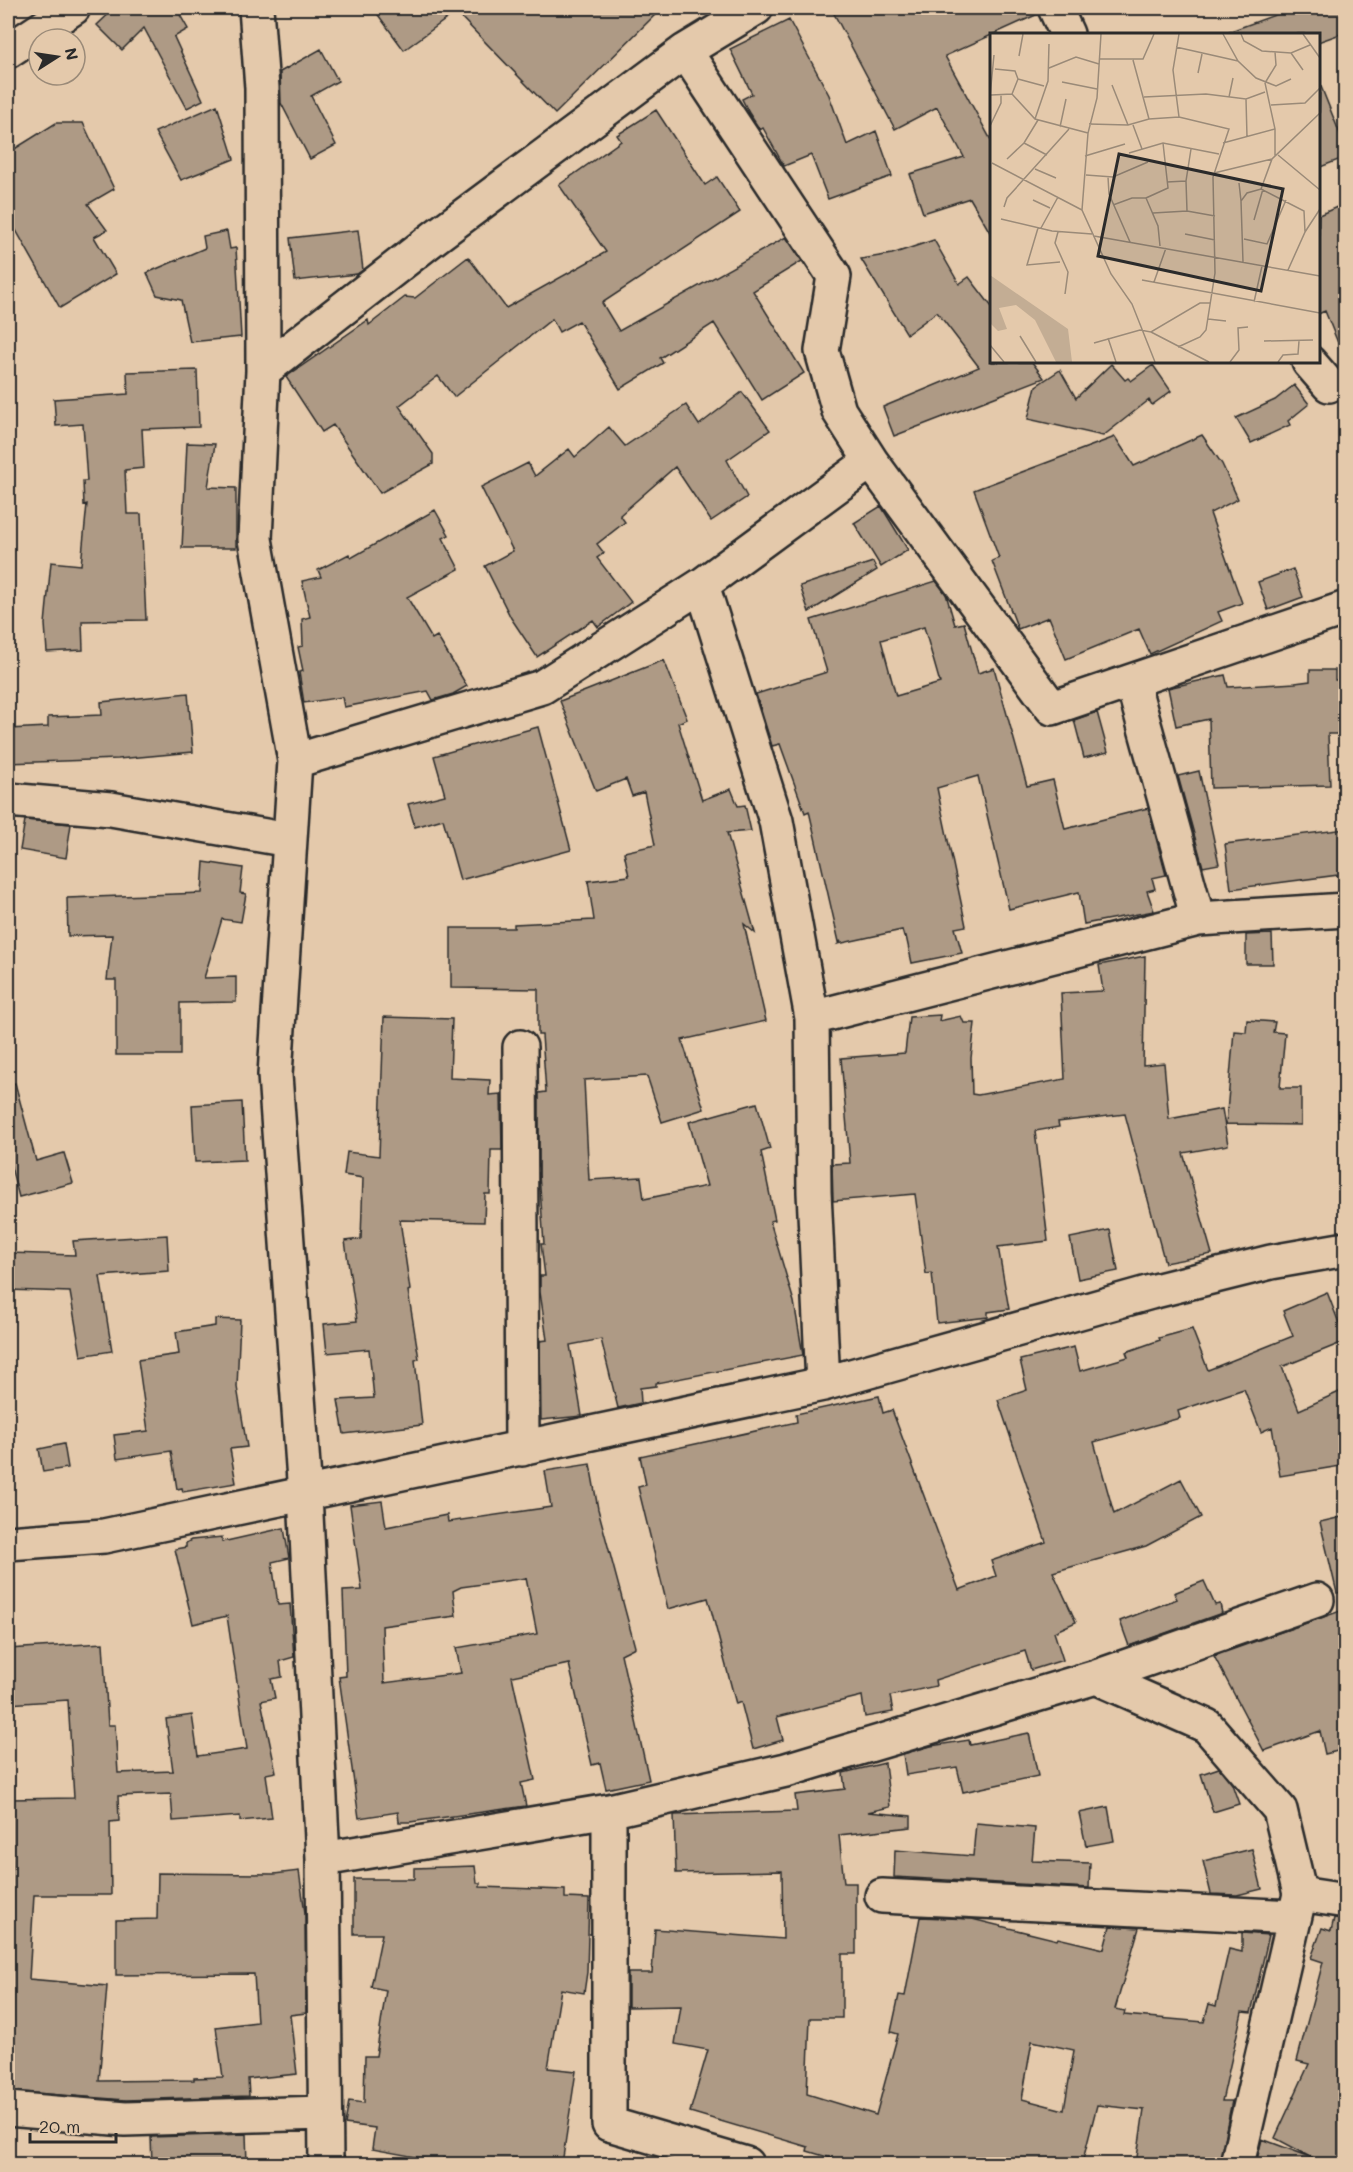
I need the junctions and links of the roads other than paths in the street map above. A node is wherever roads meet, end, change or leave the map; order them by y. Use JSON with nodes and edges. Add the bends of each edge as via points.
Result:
{"nodes":[{"id":1,"x":73,"y":8,"type":"edge"},
{"id":2,"x":256,"y":8,"type":"edge"},
{"id":3,"x":756,"y":8,"type":"edge"},
{"id":4,"x":1055,"y":8,"type":"edge"},
{"id":5,"x":1067,"y":33,"type":"edge"},
{"id":6,"x":8,"y":51,"type":"edge"},
{"id":7,"x":685,"y":51,"type":"junction"},
{"id":8,"x":263,"y":371,"type":"junction"},
{"id":9,"x":871,"y":461,"type":"junction"},
{"id":10,"x":702,"y":585,"type":"junction"},
{"id":11,"x":1346,"y":608,"type":"edge"},
{"id":12,"x":1132,"y":681,"type":"junction"},
{"id":13,"x":295,"y":761,"type":"junction"},
{"id":14,"x":8,"y":800,"type":"edge"},
{"id":15,"x":289,"y":840,"type":"junction"},
{"id":16,"x":1346,"y":910,"type":"edge"},
{"id":17,"x":1198,"y":919,"type":"junction"},
{"id":18,"x":812,"y":1018,"type":"junction"},
{"id":19,"x":520,"y":1047,"type":"dead end"},
{"id":20,"x":1346,"y":1249,"type":"edge"},
{"id":21,"x":823,"y":1384,"type":"junction"},
{"id":22,"x":522,"y":1449,"type":"junction"},
{"id":23,"x":305,"y":1494,"type":"junction"},
{"id":24,"x":8,"y":1542,"type":"edge"},
{"id":25,"x":1317,"y":1600,"type":"dead end"},
{"id":26,"x":1096,"y":1677,"type":"junction"},
{"id":27,"x":609,"y":1811,"type":"junction"},
{"id":28,"x":322,"y":1859,"type":"junction"},
{"id":29,"x":882,"y":1896,"type":"dead end"},
{"id":30,"x":1346,"y":1900,"type":"edge"},
{"id":31,"x":1297,"y":1906,"type":"junction"},
{"id":32,"x":8,"y":2109,"type":"edge"},
{"id":33,"x":324,"y":2113,"type":"junction"},
{"id":34,"x":326,"y":2164,"type":"edge"},
{"id":35,"x":746,"y":2164,"type":"edge"},
{"id":36,"x":1237,"y":2164,"type":"edge"}],
"edges":[{"from":1,"to":6,"type":"street"},
{"from":2,"to":8,"type":"street","via":[[262,88]]},
{"from":3,"to":7,"type":"street"},
{"from":4,"to":5,"type":"street"},
{"from":7,"to":8,"type":"street"},
{"from":7,"to":9,"type":"street","via":[[834,276],[822,351],[839,411]]},
{"from":8,"to":13,"type":"street","via":[[255,538]]},
{"from":9,"to":10,"type":"street"},
{"from":9,"to":12,"type":"street","via":[[1052,708]]},
{"from":10,"to":13,"type":"street","via":[[542,687]]},
{"from":10,"to":18,"type":"street","via":[[776,821]]},
{"from":11,"to":12,"type":"street"},
{"from":12,"to":17,"type":"street"},
{"from":13,"to":15,"type":"street"},
{"from":14,"to":15,"type":"street","via":[[111,809]]},
{"from":15,"to":23,"type":"street","via":[[274,1076]]},
{"from":16,"to":17,"type":"street"},
{"from":17,"to":18,"type":"street"},
{"from":18,"to":21,"type":"street","via":[[814,1192]]},
{"from":19,"to":22,"type":"street"},
{"from":20,"to":21,"type":"street","via":[[1271,1262],[1151,1292]]},
{"from":21,"to":22,"type":"street"},
{"from":22,"to":23,"type":"street"},
{"from":23,"to":24,"type":"street","via":[[104,1536]]},
{"from":23,"to":28,"type":"street"},
{"from":25,"to":26,"type":"street"},
{"from":26,"to":27,"type":"street","via":[[786,1770]]},
{"from":26,"to":31,"type":"street","via":[[1207,1726],[1280,1810]]},
{"from":27,"to":28,"type":"street"},
{"from":27,"to":35,"type":"street","via":[[609,2124]]},
{"from":28,"to":33,"type":"street"},
{"from":29,"to":31,"type":"street"},
{"from":30,"to":31,"type":"street"},
{"from":31,"to":36,"type":"street"},
{"from":32,"to":33,"type":"street","via":[[125,2118]]},
{"from":33,"to":34,"type":"street"}]}
